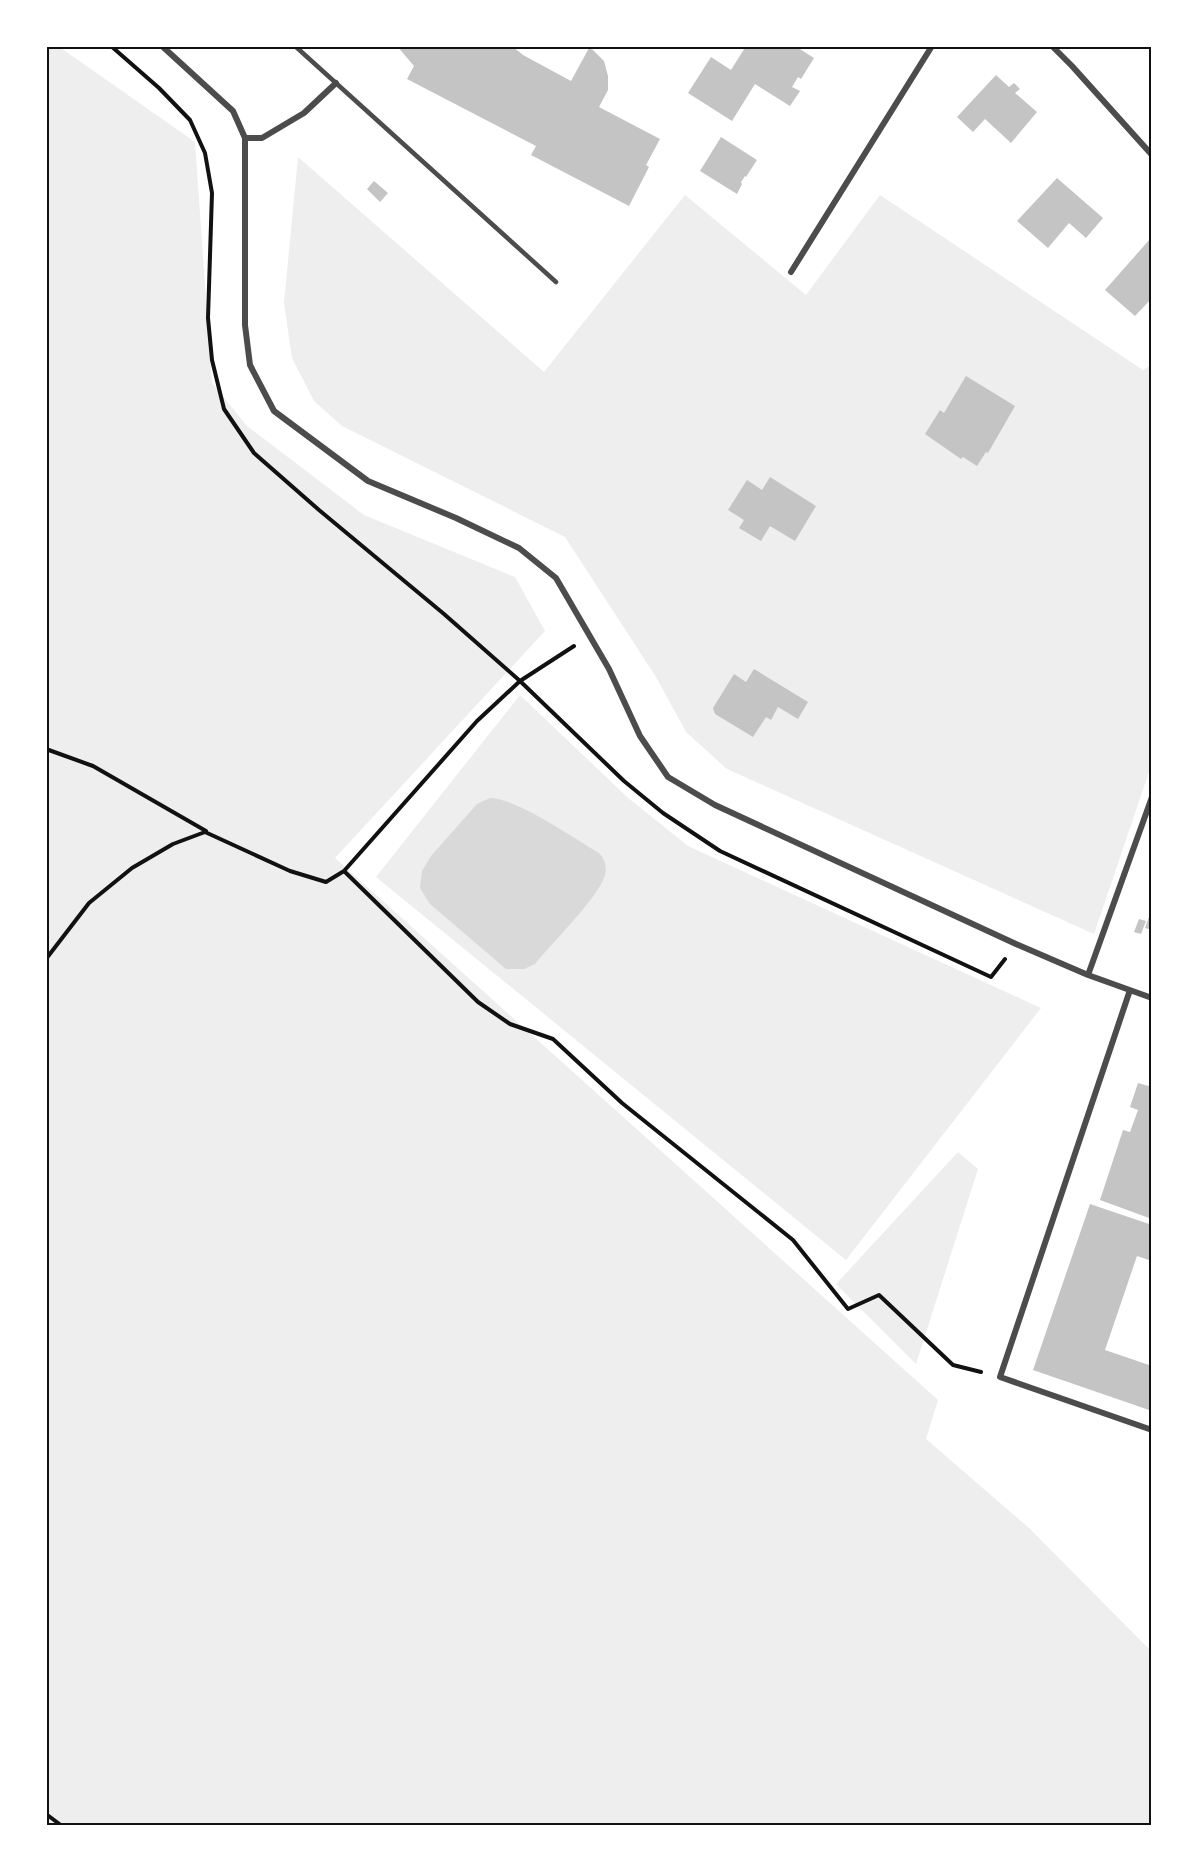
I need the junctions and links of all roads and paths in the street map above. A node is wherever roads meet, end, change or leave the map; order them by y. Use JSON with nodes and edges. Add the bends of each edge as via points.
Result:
{"nodes":[{"id":1,"x":111,"y":46,"type":"edge"},
{"id":2,"x":162,"y":46,"type":"edge"},
{"id":3,"x":295,"y":46,"type":"edge"},
{"id":4,"x":932,"y":46,"type":"edge"},
{"id":5,"x":1052,"y":46,"type":"edge"},
{"id":6,"x":336,"y":83,"type":"junction"},
{"id":7,"x":244,"y":138,"type":"junction"},
{"id":8,"x":1152,"y":155,"type":"edge"},
{"id":9,"x":791,"y":272,"type":"dead end"},
{"id":10,"x":556,"y":282,"type":"dead end"},
{"id":11,"x":590,"y":636,"type":"junction"},
{"id":12,"x":520,"y":681,"type":"junction"},
{"id":13,"x":46,"y":749,"type":"edge"},
{"id":14,"x":1152,"y":797,"type":"edge"},
{"id":15,"x":207,"y":832,"type":"junction"},
{"id":16,"x":344,"y":871,"type":"junction"},
{"id":17,"x":1016,"y":944,"type":"junction"},
{"id":18,"x":46,"y":959,"type":"edge"},
{"id":19,"x":1088,"y":975,"type":"junction"},
{"id":20,"x":1130,"y":990,"type":"junction"},
{"id":21,"x":1152,"y":998,"type":"edge"},
{"id":22,"x":1000,"y":1377,"type":"junction"},
{"id":23,"x":1152,"y":1430,"type":"edge"},
{"id":24,"x":46,"y":1814,"type":"edge"},
{"id":25,"x":62,"y":1826,"type":"edge"}],
"edges":[{"from":1,"to":12,"type":"path","via":[[190,120],[205,153],[212,193],[208,318],[212,360],[224,409],[254,453]]},
{"from":2,"to":7,"type":"street","via":[[233,111]]},
{"from":3,"to":6,"type":"lane"},
{"from":4,"to":9,"type":"street"},
{"from":5,"to":8,"type":"street"},
{"from":6,"to":7,"type":"street","via":[[304,113],[262,138]]},
{"from":6,"to":10,"type":"lane"},
{"from":7,"to":11,"type":"street","via":[[245,325],[250,365],[274,411],[368,481],[519,548],[556,578]]},
{"from":11,"to":12,"type":"path"},
{"from":11,"to":17,"type":"street","via":[[640,736],[668,777],[715,805]]},
{"from":12,"to":16,"type":"path","via":[[477,721]]},
{"from":12,"to":17,"type":"path","via":[[624,781],[720,851],[991,977]]},
{"from":13,"to":15,"type":"path","via":[[93,766]]},
{"from":14,"to":19,"type":"street"},
{"from":15,"to":16,"type":"path","via":[[290,871],[326,882]]},
{"from":15,"to":18,"type":"path","via":[[173,844],[132,868],[89,903]]},
{"from":16,"to":22,"type":"path","via":[[478,1002],[510,1024],[553,1039],[622,1103],[793,1240],[848,1309],[879,1295],[953,1365]]},
{"from":17,"to":19,"type":"street"},
{"from":19,"to":20,"type":"street"},
{"from":20,"to":21,"type":"street"},
{"from":20,"to":22,"type":"street"},
{"from":22,"to":23,"type":"street"},
{"from":24,"to":25,"type":"path"}]}
